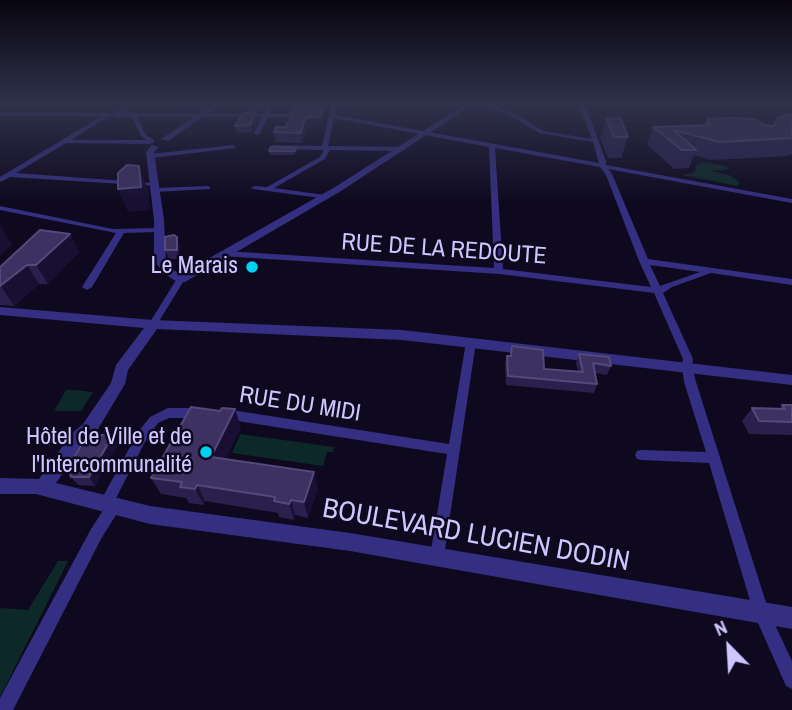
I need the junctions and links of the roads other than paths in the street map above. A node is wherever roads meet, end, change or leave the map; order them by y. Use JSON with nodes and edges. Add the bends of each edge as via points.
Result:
{"nodes":[{"id":1,"x":71,"y":138,"type":"edge"},
{"id":2,"x":146,"y":138,"type":"edge"},
{"id":3,"x":166,"y":138,"type":"edge"},
{"id":4,"x":328,"y":138,"type":"edge"},
{"id":5,"x":417,"y":138,"type":"edge"},
{"id":6,"x":451,"y":138,"type":"edge"},
{"id":7,"x":578,"y":138,"type":"edge"},
{"id":8,"x":595,"y":138,"type":"edge"},
{"id":9,"x":596,"y":141,"type":"junction"},
{"id":10,"x":65,"y":142,"type":"junction"},
{"id":11,"x":492,"y":146,"type":"junction"},
{"id":12,"x":152,"y":147,"type":"junction"},
{"id":13,"x":233,"y":147,"type":"dead end"},
{"id":14,"x":273,"y":147,"type":"edge"},
{"id":15,"x":327,"y":147,"type":"junction"},
{"id":16,"x":401,"y":149,"type":"junction"},
{"id":17,"x":603,"y":166,"type":"junction"},
{"id":18,"x":9,"y":175,"type":"junction"},
{"id":19,"x":0,"y":180,"type":"edge"},
{"id":20,"x":154,"y":188,"type":"junction"},
{"id":21,"x":208,"y":188,"type":"dead end"},
{"id":22,"x":255,"y":188,"type":"dead end"},
{"id":23,"x":270,"y":188,"type":"junction"},
{"id":24,"x":325,"y":197,"type":"junction"},
{"id":25,"x":792,"y":201,"type":"edge"},
{"id":26,"x":0,"y":208,"type":"edge"},
{"id":27,"x":157,"y":230,"type":"junction"},
{"id":28,"x":121,"y":231,"type":"junction"},
{"id":29,"x":225,"y":254,"type":"junction"},
{"id":30,"x":643,"y":261,"type":"junction"},
{"id":31,"x":714,"y":270,"type":"junction"},
{"id":32,"x":499,"y":271,"type":"junction"},
{"id":33,"x":181,"y":279,"type":"junction"},
{"id":34,"x":792,"y":282,"type":"edge"},
{"id":35,"x":87,"y":287,"type":"dead end"},
{"id":36,"x":659,"y":291,"type":"junction"},
{"id":37,"x":0,"y":311,"type":"edge"},
{"id":38,"x":153,"y":324,"type":"junction"},
{"id":39,"x":471,"y":342,"type":"junction"},
{"id":40,"x":687,"y":367,"type":"junction"},
{"id":41,"x":792,"y":380,"type":"edge"},
{"id":42,"x":454,"y":450,"type":"junction"},
{"id":43,"x":641,"y":454,"type":"dead end"},
{"id":44,"x":713,"y":458,"type":"junction"},
{"id":45,"x":0,"y":486,"type":"edge"},
{"id":46,"x":42,"y":488,"type":"junction"},
{"id":47,"x":102,"y":503,"type":"junction"},
{"id":48,"x":437,"y":556,"type":"junction"},
{"id":49,"x":762,"y":614,"type":"junction"},
{"id":50,"x":792,"y":618,"type":"edge"},
{"id":51,"x":792,"y":680,"type":"edge"},
{"id":52,"x":3,"y":710,"type":"edge"}],
"edges":[{"from":1,"to":10,"type":"street"},
{"from":2,"to":12,"type":"street"},
{"from":3,"to":12,"type":"street","via":[[167,144]]},
{"from":4,"to":15,"type":"street"},
{"from":5,"to":16,"type":"street"},
{"from":6,"to":11,"type":"street"},
{"from":7,"to":9,"type":"street"},
{"from":8,"to":9,"type":"street"},
{"from":9,"to":17,"type":"street"},
{"from":10,"to":12,"type":"street"},
{"from":10,"to":18,"type":"street"},
{"from":11,"to":17,"type":"street"},
{"from":11,"to":32,"type":"street"},
{"from":12,"to":13,"type":"street"},
{"from":12,"to":20,"type":"street"},
{"from":14,"to":15,"type":"street"},
{"from":15,"to":16,"type":"street"},
{"from":15,"to":23,"type":"street","via":[[323,158]]},
{"from":16,"to":24,"type":"street"},
{"from":17,"to":25,"type":"street"},
{"from":17,"to":30,"type":"street"},
{"from":18,"to":19,"type":"street"},
{"from":18,"to":20,"type":"street"},
{"from":20,"to":21,"type":"street"},
{"from":20,"to":27,"type":"street"},
{"from":22,"to":23,"type":"street"},
{"from":23,"to":24,"type":"street"},
{"from":24,"to":29,"type":"street"},
{"from":26,"to":28,"type":"street"},
{"from":27,"to":28,"type":"street"},
{"from":27,"to":33,"type":"street","via":[[160,261]]},
{"from":28,"to":35,"type":"street"},
{"from":29,"to":32,"type":"street","name":"RUE DE LA REDOUTE"},
{"from":29,"to":33,"type":"street"},
{"from":30,"to":31,"type":"street"},
{"from":30,"to":36,"type":"street"},
{"from":31,"to":34,"type":"street"},
{"from":31,"to":36,"type":"street"},
{"from":32,"to":36,"type":"street","name":"RUE DE LA REDOUTE"},
{"from":33,"to":38,"type":"street"},
{"from":36,"to":40,"type":"street","via":[[686,352]]},
{"from":37,"to":38,"type":"street"},
{"from":38,"to":39,"type":"street"},
{"from":38,"to":46,"type":"street","via":[[121,369],[118,384],[89,429]]},
{"from":39,"to":40,"type":"street"},
{"from":39,"to":42,"type":"street"},
{"from":40,"to":41,"type":"street"},
{"from":40,"to":44,"type":"street"},
{"from":42,"to":47,"type":"street","name":"RUE DU MIDI","via":[[233,415],[168,414],[148,426]]},
{"from":42,"to":48,"type":"street"},
{"from":43,"to":44,"type":"street"},
{"from":44,"to":49,"type":"street"},
{"from":45,"to":46,"type":"street","name":"BOULEVARD LUCIEN DODIN"},
{"from":46,"to":47,"type":"street","name":"BOULEVARD LUCIEN DODIN"},
{"from":47,"to":48,"type":"street","name":"BOULEVARD LUCIEN DODIN"},
{"from":47,"to":52,"type":"street","name":"RUE DU MIDI","via":[[96,534]]},
{"from":48,"to":49,"type":"street","name":"BOULEVARD LUCIEN DODIN"},
{"from":49,"to":50,"type":"street","name":"BOULEVARD LUCIEN DODIN"},
{"from":49,"to":51,"type":"street"}]}
